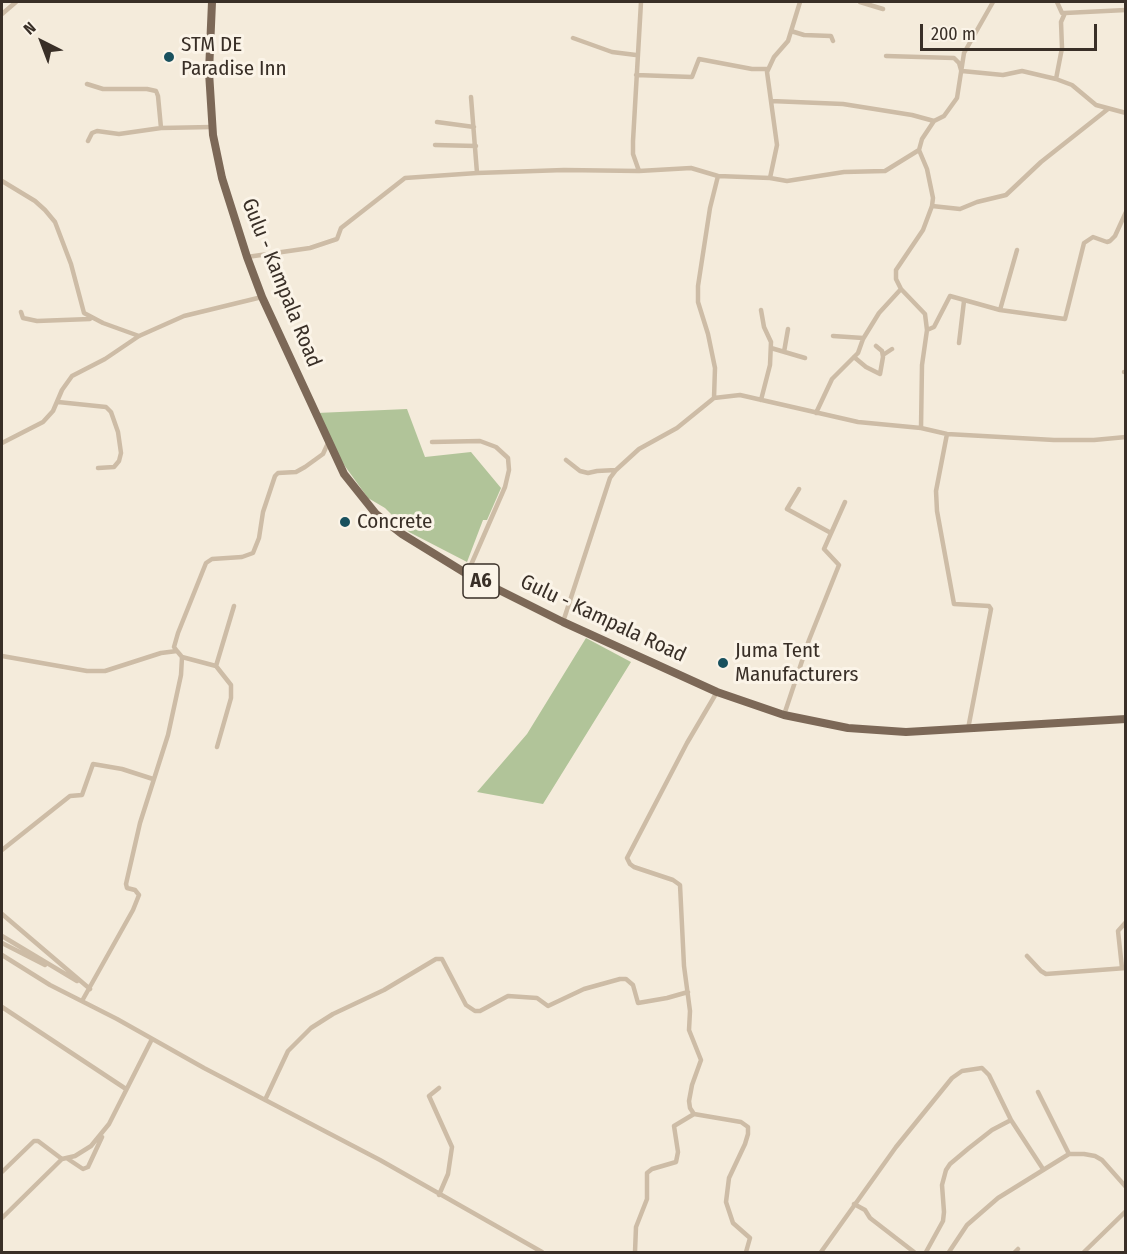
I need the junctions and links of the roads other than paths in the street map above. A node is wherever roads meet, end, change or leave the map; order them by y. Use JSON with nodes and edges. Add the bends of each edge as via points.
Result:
{"nodes":[{"id":1,"x":16,"y":2,"type":"edge"},
{"id":2,"x":212,"y":2,"type":"edge"},
{"id":3,"x":641,"y":2,"type":"edge"},
{"id":4,"x":800,"y":2,"type":"edge"},
{"id":5,"x":860,"y":2,"type":"edge"},
{"id":6,"x":993,"y":2,"type":"edge"},
{"id":7,"x":1057,"y":2,"type":"edge"},
{"id":8,"x":883,"y":9,"type":"dead end"},
{"id":9,"x":1125,"y":10,"type":"edge"},
{"id":10,"x":1065,"y":13,"type":"junction"},
{"id":11,"x":2,"y":14,"type":"edge"},
{"id":12,"x":791,"y":31,"type":"junction"},
{"id":13,"x":573,"y":39,"type":"dead end"},
{"id":14,"x":833,"y":41,"type":"dead end"},
{"id":15,"x":636,"y":55,"type":"junction"},
{"id":16,"x":886,"y":56,"type":"dead end"},
{"id":17,"x":767,"y":69,"type":"junction"},
{"id":18,"x":962,"y":70,"type":"junction"},
{"id":19,"x":636,"y":75,"type":"junction"},
{"id":20,"x":1056,"y":79,"type":"junction"},
{"id":21,"x":87,"y":84,"type":"dead end"},
{"id":22,"x":471,"y":97,"type":"dead end"},
{"id":23,"x":771,"y":101,"type":"junction"},
{"id":24,"x":1108,"y":109,"type":"junction"},
{"id":25,"x":1125,"y":113,"type":"edge"},
{"id":26,"x":934,"y":121,"type":"junction"},
{"id":27,"x":437,"y":122,"type":"dead end"},
{"id":28,"x":212,"y":127,"type":"junction"},
{"id":29,"x":474,"y":127,"type":"junction"},
{"id":30,"x":161,"y":128,"type":"junction"},
{"id":31,"x":88,"y":141,"type":"dead end"},
{"id":32,"x":435,"y":145,"type":"dead end"},
{"id":33,"x":476,"y":146,"type":"junction"},
{"id":34,"x":919,"y":150,"type":"junction"},
{"id":35,"x":639,"y":171,"type":"junction"},
{"id":36,"x":477,"y":173,"type":"junction"},
{"id":37,"x":718,"y":176,"type":"junction"},
{"id":38,"x":770,"y":178,"type":"junction"},
{"id":39,"x":2,"y":181,"type":"edge"},
{"id":40,"x":932,"y":206,"type":"junction"},
{"id":41,"x":1125,"y":212,"type":"edge"},
{"id":42,"x":1017,"y":250,"type":"dead end"},
{"id":43,"x":247,"y":257,"type":"junction"},
{"id":44,"x":901,"y":289,"type":"junction"},
{"id":45,"x":262,"y":297,"type":"junction"},
{"id":46,"x":964,"y":301,"type":"junction"},
{"id":47,"x":761,"y":310,"type":"dead end"},
{"id":48,"x":1000,"y":310,"type":"junction"},
{"id":49,"x":21,"y":312,"type":"dead end"},
{"id":50,"x":93,"y":319,"type":"junction"},
{"id":51,"x":788,"y":329,"type":"dead end"},
{"id":52,"x":927,"y":330,"type":"junction"},
{"id":53,"x":139,"y":336,"type":"junction"},
{"id":54,"x":833,"y":336,"type":"dead end"},
{"id":55,"x":863,"y":338,"type":"junction"},
{"id":56,"x":959,"y":343,"type":"dead end"},
{"id":57,"x":876,"y":346,"type":"dead end"},
{"id":58,"x":771,"y":348,"type":"junction"},
{"id":59,"x":892,"y":349,"type":"dead end"},
{"id":60,"x":784,"y":352,"type":"junction"},
{"id":61,"x":883,"y":355,"type":"junction"},
{"id":62,"x":854,"y":357,"type":"junction"},
{"id":63,"x":805,"y":358,"type":"dead end"},
{"id":64,"x":714,"y":398,"type":"junction"},
{"id":65,"x":761,"y":400,"type":"junction"},
{"id":66,"x":58,"y":402,"type":"junction"},
{"id":67,"x":816,"y":413,"type":"junction"},
{"id":68,"x":921,"y":428,"type":"junction"},
{"id":69,"x":947,"y":434,"type":"junction"},
{"id":70,"x":1125,"y":437,"type":"edge"},
{"id":71,"x":432,"y":442,"type":"dead end"},
{"id":72,"x":2,"y":443,"type":"edge"},
{"id":73,"x":328,"y":443,"type":"junction"},
{"id":74,"x":566,"y":460,"type":"dead end"},
{"id":75,"x":98,"y":468,"type":"dead end"},
{"id":76,"x":616,"y":470,"type":"junction"},
{"id":77,"x":799,"y":489,"type":"dead end"},
{"id":78,"x":845,"y":502,"type":"dead end"},
{"id":79,"x":831,"y":533,"type":"junction"},
{"id":80,"x":467,"y":574,"type":"junction"},
{"id":81,"x":234,"y":606,"type":"dead end"},
{"id":82,"x":563,"y":622,"type":"junction"},
{"id":83,"x":177,"y":651,"type":"junction"},
{"id":84,"x":2,"y":656,"type":"edge"},
{"id":85,"x":182,"y":657,"type":"junction"},
{"id":86,"x":216,"y":666,"type":"junction"},
{"id":87,"x":717,"y":692,"type":"junction"},
{"id":88,"x":784,"y":715,"type":"junction"},
{"id":89,"x":1125,"y":719,"type":"edge"},
{"id":90,"x":968,"y":729,"type":"junction"},
{"id":91,"x":217,"y":747,"type":"dead end"},
{"id":92,"x":153,"y":779,"type":"junction"},
{"id":93,"x":2,"y":850,"type":"edge"},
{"id":94,"x":2,"y":914,"type":"edge"},
{"id":95,"x":1125,"y":922,"type":"edge"},
{"id":96,"x":2,"y":936,"type":"edge"},
{"id":97,"x":2,"y":943,"type":"edge"},
{"id":98,"x":2,"y":955,"type":"edge"},
{"id":99,"x":1027,"y":956,"type":"dead end"},
{"id":100,"x":1124,"y":968,"type":"edge"},
{"id":101,"x":90,"y":989,"type":"junction"},
{"id":102,"x":688,"y":992,"type":"junction"},
{"id":103,"x":82,"y":1001,"type":"junction"},
{"id":104,"x":2,"y":1007,"type":"edge"},
{"id":105,"x":152,"y":1039,"type":"junction"},
{"id":106,"x":439,"y":1088,"type":"dead end"},
{"id":107,"x":126,"y":1089,"type":"junction"},
{"id":108,"x":1038,"y":1092,"type":"dead end"},
{"id":109,"x":265,"y":1100,"type":"junction"},
{"id":110,"x":694,"y":1114,"type":"junction"},
{"id":111,"x":1011,"y":1120,"type":"junction"},
{"id":112,"x":105,"y":1129,"type":"junction"},
{"id":113,"x":1069,"y":1154,"type":"junction"},
{"id":114,"x":65,"y":1159,"type":"junction"},
{"id":115,"x":1043,"y":1169,"type":"junction"},
{"id":116,"x":2,"y":1172,"type":"edge"},
{"id":117,"x":1125,"y":1186,"type":"edge"},
{"id":118,"x":439,"y":1195,"type":"junction"},
{"id":119,"x":854,"y":1204,"type":"junction"},
{"id":120,"x":1125,"y":1210,"type":"edge"},
{"id":121,"x":2,"y":1218,"type":"edge"},
{"id":122,"x":542,"y":1252,"type":"edge"},
{"id":123,"x":635,"y":1252,"type":"edge"},
{"id":124,"x":746,"y":1252,"type":"edge"},
{"id":125,"x":821,"y":1252,"type":"edge"},
{"id":126,"x":914,"y":1252,"type":"edge"},
{"id":127,"x":926,"y":1252,"type":"edge"},
{"id":128,"x":950,"y":1252,"type":"edge"},
{"id":129,"x":1084,"y":1252,"type":"edge"}],
"edges":[{"from":1,"to":11,"type":"street"},
{"from":2,"to":28,"type":"main road","name":"Gulu - Kampala Road","number":"A6"},
{"from":3,"to":15,"type":"street"},
{"from":4,"to":12,"type":"street"},
{"from":5,"to":8,"type":"street"},
{"from":6,"to":18,"type":"street","via":[[967,44]]},
{"from":7,"to":10,"type":"street"},
{"from":9,"to":10,"type":"street"},
{"from":10,"to":20,"type":"street"},
{"from":12,"to":14,"type":"street","via":[[831,36]]},
{"from":12,"to":17,"type":"street"},
{"from":13,"to":15,"type":"street"},
{"from":15,"to":19,"type":"street"},
{"from":16,"to":18,"type":"street","via":[[954,58]]},
{"from":17,"to":19,"type":"street","via":[[699,59],[692,77]]},
{"from":17,"to":23,"type":"street"},
{"from":18,"to":20,"type":"street","via":[[1003,75],[1022,71]]},
{"from":18,"to":26,"type":"street","via":[[957,98],[944,116]]},
{"from":19,"to":35,"type":"street","via":[[633,154]]},
{"from":20,"to":24,"type":"street"},
{"from":21,"to":30,"type":"street","via":[[103,89],[156,91]]},
{"from":22,"to":29,"type":"street"},
{"from":23,"to":26,"type":"street","via":[[843,104]]},
{"from":23,"to":38,"type":"street","via":[[777,145]]},
{"from":24,"to":25,"type":"street"},
{"from":24,"to":40,"type":"street","via":[[1006,195],[960,209]]},
{"from":26,"to":34,"type":"street"},
{"from":27,"to":29,"type":"street"},
{"from":28,"to":30,"type":"street"},
{"from":28,"to":43,"type":"main road","name":"Gulu - Kampala Road","number":"A6","via":[[222,178]]},
{"from":29,"to":33,"type":"street"},
{"from":30,"to":31,"type":"street","via":[[119,134],[97,131]]},
{"from":32,"to":33,"type":"street"},
{"from":33,"to":36,"type":"street"},
{"from":34,"to":38,"type":"street","via":[[885,171],[844,172],[787,181]]},
{"from":34,"to":40,"type":"street","via":[[927,170]]},
{"from":35,"to":36,"type":"street"},
{"from":35,"to":37,"type":"street","via":[[691,168]]},
{"from":36,"to":43,"type":"street","via":[[405,178],[341,228],[338,239],[310,248]]},
{"from":37,"to":38,"type":"street"},
{"from":37,"to":64,"type":"street","via":[[698,286],[698,302],[715,368]]},
{"from":39,"to":50,"type":"street","via":[[35,201],[55,222],[84,313]]},
{"from":40,"to":44,"type":"street","via":[[923,230],[896,270]]},
{"from":41,"to":48,"type":"street","via":[[1110,241],[1093,237],[1084,243],[1065,319]]},
{"from":42,"to":48,"type":"street"},
{"from":43,"to":45,"type":"main road","name":"Gulu - Kampala Road","number":"A6"},
{"from":44,"to":52,"type":"street","via":[[925,314]]},
{"from":44,"to":55,"type":"street"},
{"from":45,"to":53,"type":"street","via":[[194,314]]},
{"from":45,"to":73,"type":"main road","name":"Gulu - Kampala Road","number":"A6"},
{"from":46,"to":48,"type":"street"},
{"from":46,"to":52,"type":"street","via":[[950,296],[934,327]]},
{"from":46,"to":56,"type":"street"},
{"from":47,"to":58,"type":"street"},
{"from":49,"to":50,"type":"street","via":[[23,318],[38,321]]},
{"from":50,"to":53,"type":"street"},
{"from":51,"to":60,"type":"street"},
{"from":52,"to":68,"type":"street"},
{"from":53,"to":66,"type":"street","via":[[72,376]]},
{"from":54,"to":55,"type":"street"},
{"from":55,"to":62,"type":"street"},
{"from":57,"to":61,"type":"street"},
{"from":58,"to":60,"type":"street"},
{"from":58,"to":65,"type":"street"},
{"from":59,"to":61,"type":"street"},
{"from":60,"to":63,"type":"street"},
{"from":61,"to":62,"type":"street","via":[[880,374]]},
{"from":62,"to":67,"type":"street","via":[[832,379]]},
{"from":64,"to":65,"type":"street","via":[[741,395]]},
{"from":64,"to":76,"type":"street"},
{"from":65,"to":67,"type":"street"},
{"from":66,"to":72,"type":"street","via":[[43,422]]},
{"from":66,"to":75,"type":"street","via":[[106,407],[111,412],[121,453],[114,467]]},
{"from":67,"to":68,"type":"street"},
{"from":68,"to":69,"type":"street"},
{"from":69,"to":70,"type":"street","via":[[1054,440]]},
{"from":69,"to":90,"type":"street","via":[[936,491],[954,604],[989,606],[991,610]]},
{"from":71,"to":80,"type":"street","via":[[480,441],[496,447],[508,458],[505,487]]},
{"from":73,"to":80,"type":"main road","name":"Gulu - Kampala Road","number":"A6","via":[[344,474],[376,514]]},
{"from":73,"to":83,"type":"street","via":[[323,454],[304,468],[275,476],[253,552],[206,563],[177,633]]},
{"from":74,"to":76,"type":"street","via":[[588,473]]},
{"from":76,"to":82,"type":"street","via":[[610,478]]},
{"from":77,"to":79,"type":"street","via":[[787,509]]},
{"from":78,"to":79,"type":"street"},
{"from":79,"to":88,"type":"street","via":[[824,550],[839,565]]},
{"from":80,"to":82,"type":"main road","name":"Gulu - Kampala Road","number":"A6"},
{"from":81,"to":86,"type":"street"},
{"from":82,"to":87,"type":"main road","name":"Gulu - Kampala Road","number":"A6"},
{"from":83,"to":84,"type":"street","via":[[87,671]]},
{"from":83,"to":85,"type":"street"},
{"from":85,"to":86,"type":"street"},
{"from":85,"to":92,"type":"street","via":[[168,735]]},
{"from":86,"to":91,"type":"street","via":[[232,691]]},
{"from":87,"to":88,"type":"main road","name":"Gulu - Kampala Road","number":"A6"},
{"from":87,"to":102,"type":"street","via":[[627,858],[634,867],[680,885]]},
{"from":88,"to":90,"type":"main road","name":"Gulu - Kampala Road","number":"A6","via":[[848,728],[906,732]]},
{"from":89,"to":90,"type":"main road","name":"Gulu - Kampala Road","number":"A6"},
{"from":92,"to":93,"type":"street","via":[[94,764],[82,795],[70,796]]},
{"from":92,"to":101,"type":"street","via":[[126,884],[139,895]]},
{"from":94,"to":101,"type":"street"},
{"from":95,"to":100,"type":"street","via":[[1118,931]]},
{"from":96,"to":101,"type":"street"},
{"from":97,"to":101,"type":"street"},
{"from":98,"to":103,"type":"street"},
{"from":99,"to":100,"type":"street","via":[[1046,974]]},
{"from":101,"to":103,"type":"street"},
{"from":102,"to":109,"type":"street","via":[[641,1003],[636,1000],[633,986],[620,979],[584,989],[548,1006],[537,998],[508,996],[475,1011],[466,1005],[442,959],[436,959],[311,1028],[288,1051]]},
{"from":102,"to":110,"type":"street","via":[[688,1030],[701,1060],[689,1101]]},
{"from":103,"to":105,"type":"street"},
{"from":104,"to":107,"type":"street"},
{"from":105,"to":107,"type":"street"},
{"from":105,"to":109,"type":"street"},
{"from":106,"to":118,"type":"street","via":[[429,1096],[452,1147],[448,1174]]},
{"from":107,"to":112,"type":"street"},
{"from":108,"to":113,"type":"street"},
{"from":109,"to":118,"type":"street"},
{"from":110,"to":123,"type":"street","via":[[674,1126],[676,1162],[647,1173],[647,1199],[636,1227]]},
{"from":110,"to":124,"type":"street","via":[[741,1122],[748,1127],[745,1144],[729,1178],[726,1202],[733,1223],[750,1238]]},
{"from":111,"to":115,"type":"street"},
{"from":111,"to":119,"type":"street","via":[[994,1082],[982,1068],[962,1071],[943,1088]]},
{"from":111,"to":127,"type":"street","via":[[992,1130],[946,1170],[942,1185],[943,1221]]},
{"from":112,"to":114,"type":"street","via":[[91,1146]]},
{"from":112,"to":114,"type":"street","via":[[88,1167],[83,1169]]},
{"from":113,"to":115,"type":"street"},
{"from":113,"to":117,"type":"street","via":[[1095,1156]]},
{"from":114,"to":116,"type":"street","via":[[34,1141]]},
{"from":114,"to":121,"type":"street"},
{"from":115,"to":128,"type":"street","via":[[998,1198],[967,1226]]},
{"from":118,"to":122,"type":"street"},
{"from":119,"to":125,"type":"street"},
{"from":119,"to":126,"type":"street"},
{"from":120,"to":129,"type":"street"}]}
